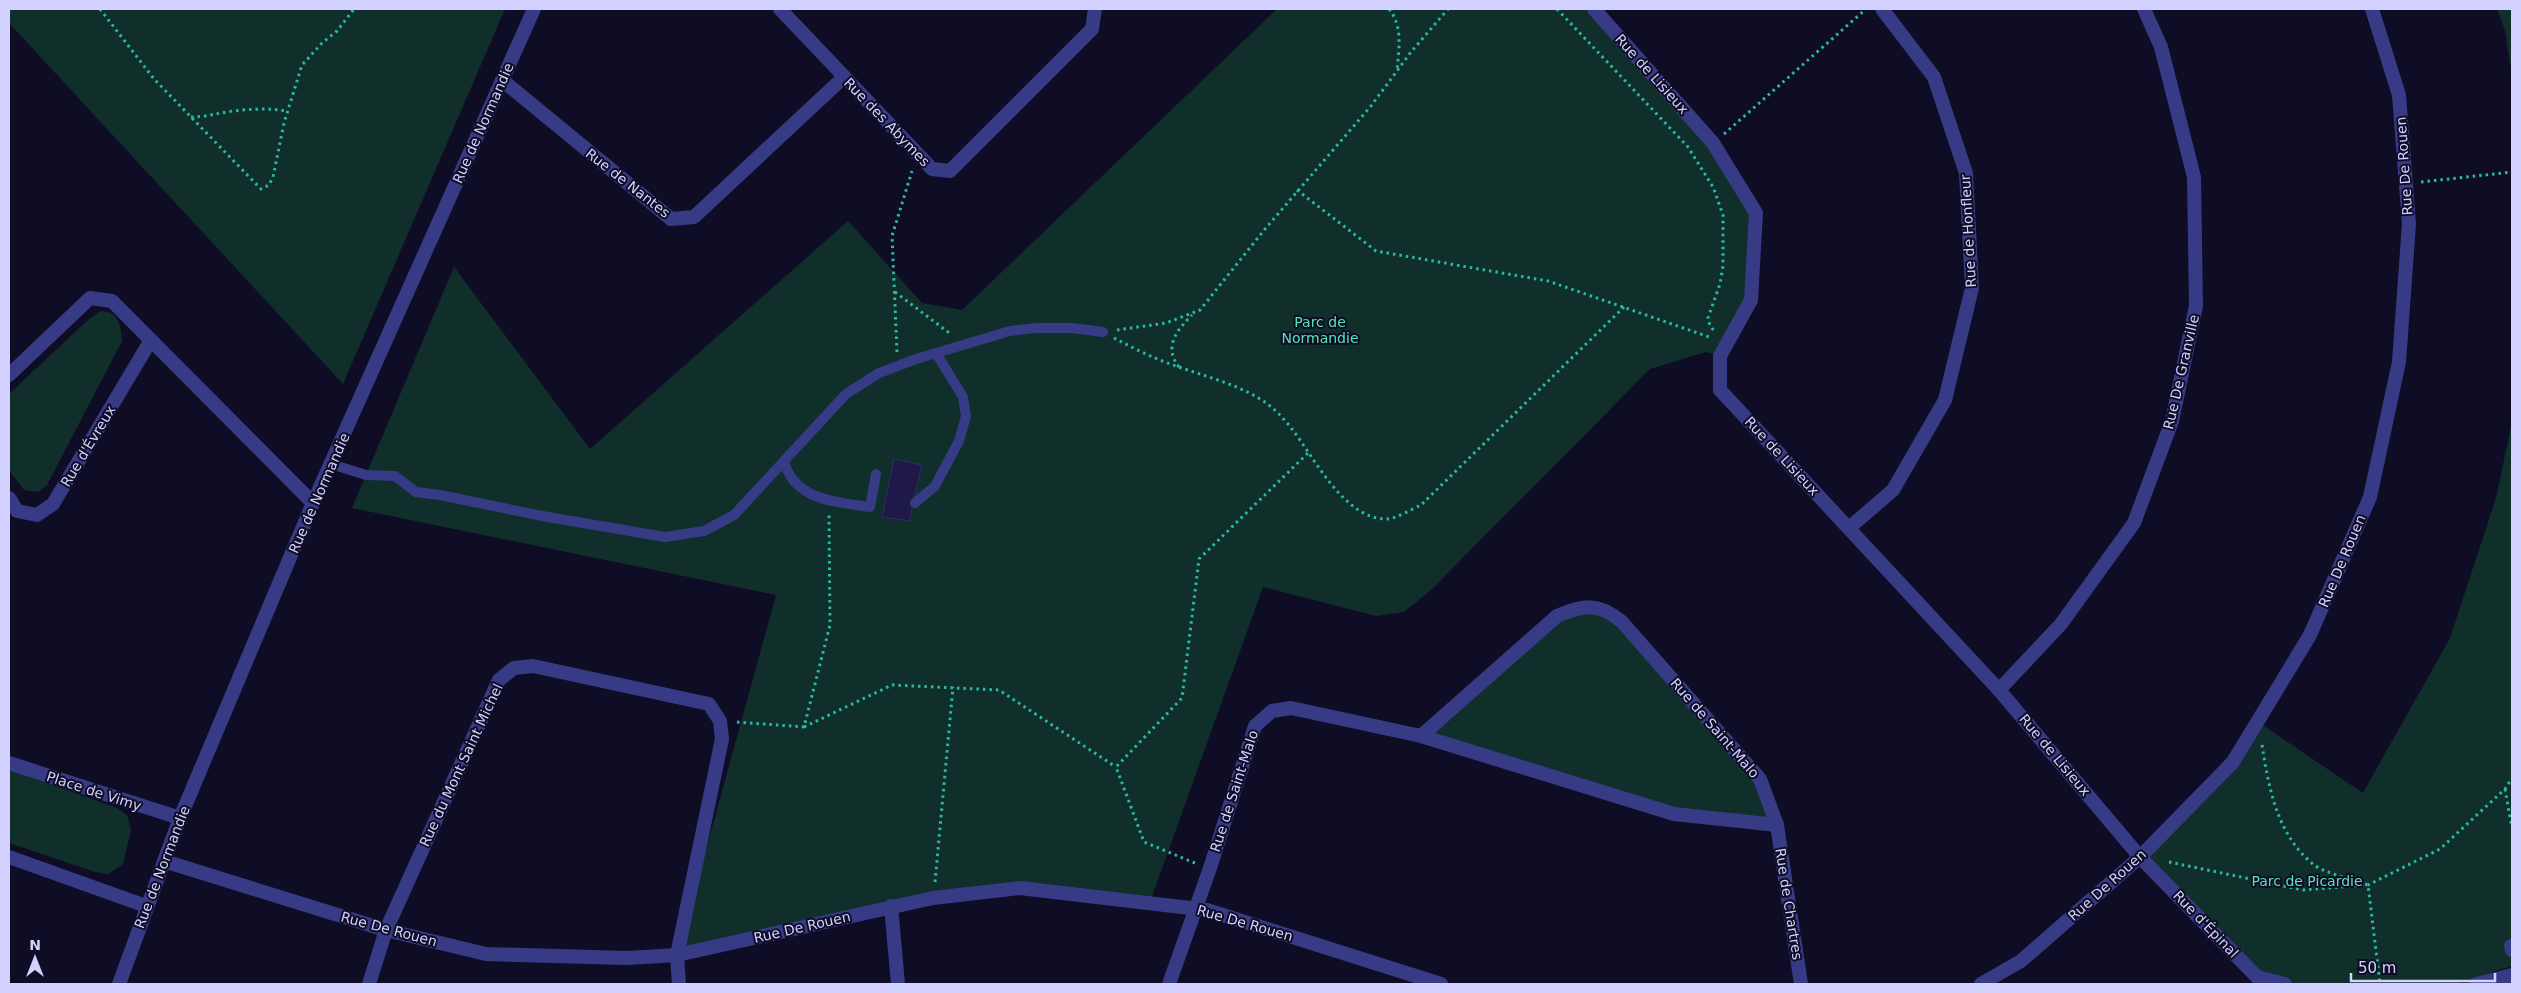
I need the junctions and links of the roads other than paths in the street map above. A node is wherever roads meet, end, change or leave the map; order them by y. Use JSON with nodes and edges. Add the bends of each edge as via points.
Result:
{"nodes":[{"id":1,"x":534,"y":9,"type":"edge"},
{"id":2,"x":780,"y":9,"type":"edge"},
{"id":3,"x":1095,"y":9,"type":"edge"},
{"id":4,"x":1594,"y":9,"type":"edge"},
{"id":5,"x":1882,"y":9,"type":"edge"},
{"id":6,"x":2144,"y":9,"type":"edge"},
{"id":7,"x":2372,"y":9,"type":"edge"},
{"id":8,"x":844,"y":77,"type":"junction"},
{"id":9,"x":502,"y":80,"type":"junction"},
{"id":10,"x":1103,"y":332,"type":"road end"},
{"id":11,"x":151,"y":340,"type":"junction"},
{"id":12,"x":936,"y":353,"type":"junction"},
{"id":13,"x":9,"y":375,"type":"edge"},
{"id":14,"x":784,"y":461,"type":"junction"},
{"id":15,"x":331,"y":464,"type":"junction"},
{"id":16,"x":876,"y":474,"type":"dead end"},
{"id":17,"x":9,"y":498,"type":"edge"},
{"id":18,"x":314,"y":503,"type":"junction"},
{"id":19,"x":915,"y":503,"type":"dead end"},
{"id":20,"x":1849,"y":528,"type":"junction"},
{"id":21,"x":1999,"y":690,"type":"junction"},
{"id":22,"x":1421,"y":736,"type":"junction"},
{"id":23,"x":9,"y":763,"type":"edge"},
{"id":24,"x":180,"y":818,"type":"junction"},
{"id":25,"x":1777,"y":825,"type":"junction"},
{"id":26,"x":9,"y":857,"type":"edge"},
{"id":27,"x":2140,"y":857,"type":"junction"},
{"id":28,"x":164,"y":861,"type":"junction"},
{"id":29,"x":146,"y":906,"type":"junction"},
{"id":30,"x":891,"y":906,"type":"junction"},
{"id":31,"x":1196,"y":908,"type":"junction"},
{"id":32,"x":386,"y":930,"type":"junction"},
{"id":33,"x":677,"y":955,"type":"junction"},
{"id":34,"x":2512,"y":975,"type":"edge"},
{"id":35,"x":1432,"y":983,"type":"edge"},
{"id":36,"x":119,"y":984,"type":"edge"},
{"id":37,"x":369,"y":984,"type":"edge"},
{"id":38,"x":679,"y":984,"type":"edge"},
{"id":39,"x":898,"y":984,"type":"edge"},
{"id":40,"x":1169,"y":984,"type":"edge"},
{"id":41,"x":1801,"y":984,"type":"edge"},
{"id":42,"x":1981,"y":984,"type":"edge"},
{"id":43,"x":2279,"y":984,"type":"edge"},
{"id":44,"x":2476,"y":984,"type":"edge"}],
"edges":[{"from":1,"to":9,"type":"street","name":"Rue de Normandie"},
{"from":2,"to":8,"type":"street","name":"Rue des Abymes"},
{"from":3,"to":8,"type":"street","name":"Rue des Abymes","via":[[1092,29],[950,171],[932,169]]},
{"from":4,"to":20,"type":"street","name":"Rue de Lisieux","via":[[1713,143],[1756,213],[1751,300],[1720,356],[1720,390]]},
{"from":5,"to":20,"type":"street","name":"Rue de Honfleur","via":[[1934,77],[1966,173],[1972,288],[1945,400],[1893,490]]},
{"from":6,"to":21,"type":"street","name":"Rue De Granville","via":[[2161,47],[2194,177],[2196,306],[2172,421],[2134,523],[2061,624]]},
{"from":7,"to":27,"type":"street","name":"Rue De Rouen","via":[[2399,96],[2408,224],[2399,362],[2370,497],[2310,635],[2233,762]]},
{"from":8,"to":9,"type":"street","name":"Rue de Nantes","via":[[694,217],[671,218]]},
{"from":9,"to":15,"type":"street","name":"Rue de Normandie"},
{"from":10,"to":12,"type":"lane","via":[[1072,328],[1010,331]]},
{"from":11,"to":13,"type":"street","via":[[112,301],[90,298]]},
{"from":11,"to":17,"type":"street","name":"Rue d'Évreux","via":[[53,504],[37,515],[18,511]]},
{"from":11,"to":18,"type":"street"},
{"from":12,"to":14,"type":"lane","via":[[879,372],[846,394]]},
{"from":12,"to":19,"type":"lane","via":[[963,397],[966,416],[959,441],[935,486]]},
{"from":14,"to":15,"type":"lane","via":[[734,515],[704,531],[665,537],[440,495],[424,495],[395,476],[366,475]]},
{"from":14,"to":16,"type":"lane","via":[[787,474],[808,494],[870,507]]},
{"from":15,"to":18,"type":"street","name":"Rue de Normandie"},
{"from":18,"to":24,"type":"street","name":"Rue de Normandie"},
{"from":20,"to":21,"type":"street","name":"Rue de Lisieux"},
{"from":21,"to":27,"type":"street","name":"Rue de Lisieux"},
{"from":22,"to":25,"type":"street","name":"Rue de Saint-Malo","via":[[1674,814]]},
{"from":22,"to":25,"type":"street","name":"Rue de Saint-Malo","via":[[1557,616],[1581,606],[1609,611],[1760,779]]},
{"from":22,"to":31,"type":"street","name":"Rue de Saint-Malo","via":[[1291,708],[1272,711],[1255,726]]},
{"from":23,"to":24,"type":"street","name":"Place de Vimy"},
{"from":24,"to":28,"type":"street","name":"Rue de Normandie"},
{"from":25,"to":41,"type":"street","name":"Rue de Chartres"},
{"from":26,"to":29,"type":"street"},
{"from":27,"to":42,"type":"street","name":"Rue De Rouen","via":[[2021,962]]},
{"from":27,"to":43,"type":"street","name":"Rue d'Épinal","via":[[2257,977]]},
{"from":28,"to":29,"type":"street","name":"Rue de Normandie"},
{"from":28,"to":32,"type":"street","name":"Rue De Rouen"},
{"from":29,"to":36,"type":"street","name":"Rue de Normandie"},
{"from":30,"to":31,"type":"street","name":"Rue De Rouen","via":[[1020,888]]},
{"from":30,"to":33,"type":"street","name":"Rue De Rouen"},
{"from":30,"to":39,"type":"street"},
{"from":31,"to":35,"type":"street","name":"Rue De Rouen"},
{"from":31,"to":40,"type":"street","name":"Rue de Saint-Malo"},
{"from":32,"to":33,"type":"street","name":"Rue De Rouen","via":[[486,954],[627,958]]},
{"from":32,"to":33,"type":"street","name":"Rue du Mont Saint Michel","via":[[499,680],[514,668],[533,666],[709,704],[720,720],[722,739]]},
{"from":32,"to":37,"type":"street","name":"Rue du Mont Saint Michel"},
{"from":33,"to":38,"type":"street"},
{"from":34,"to":44,"type":"street"}]}
